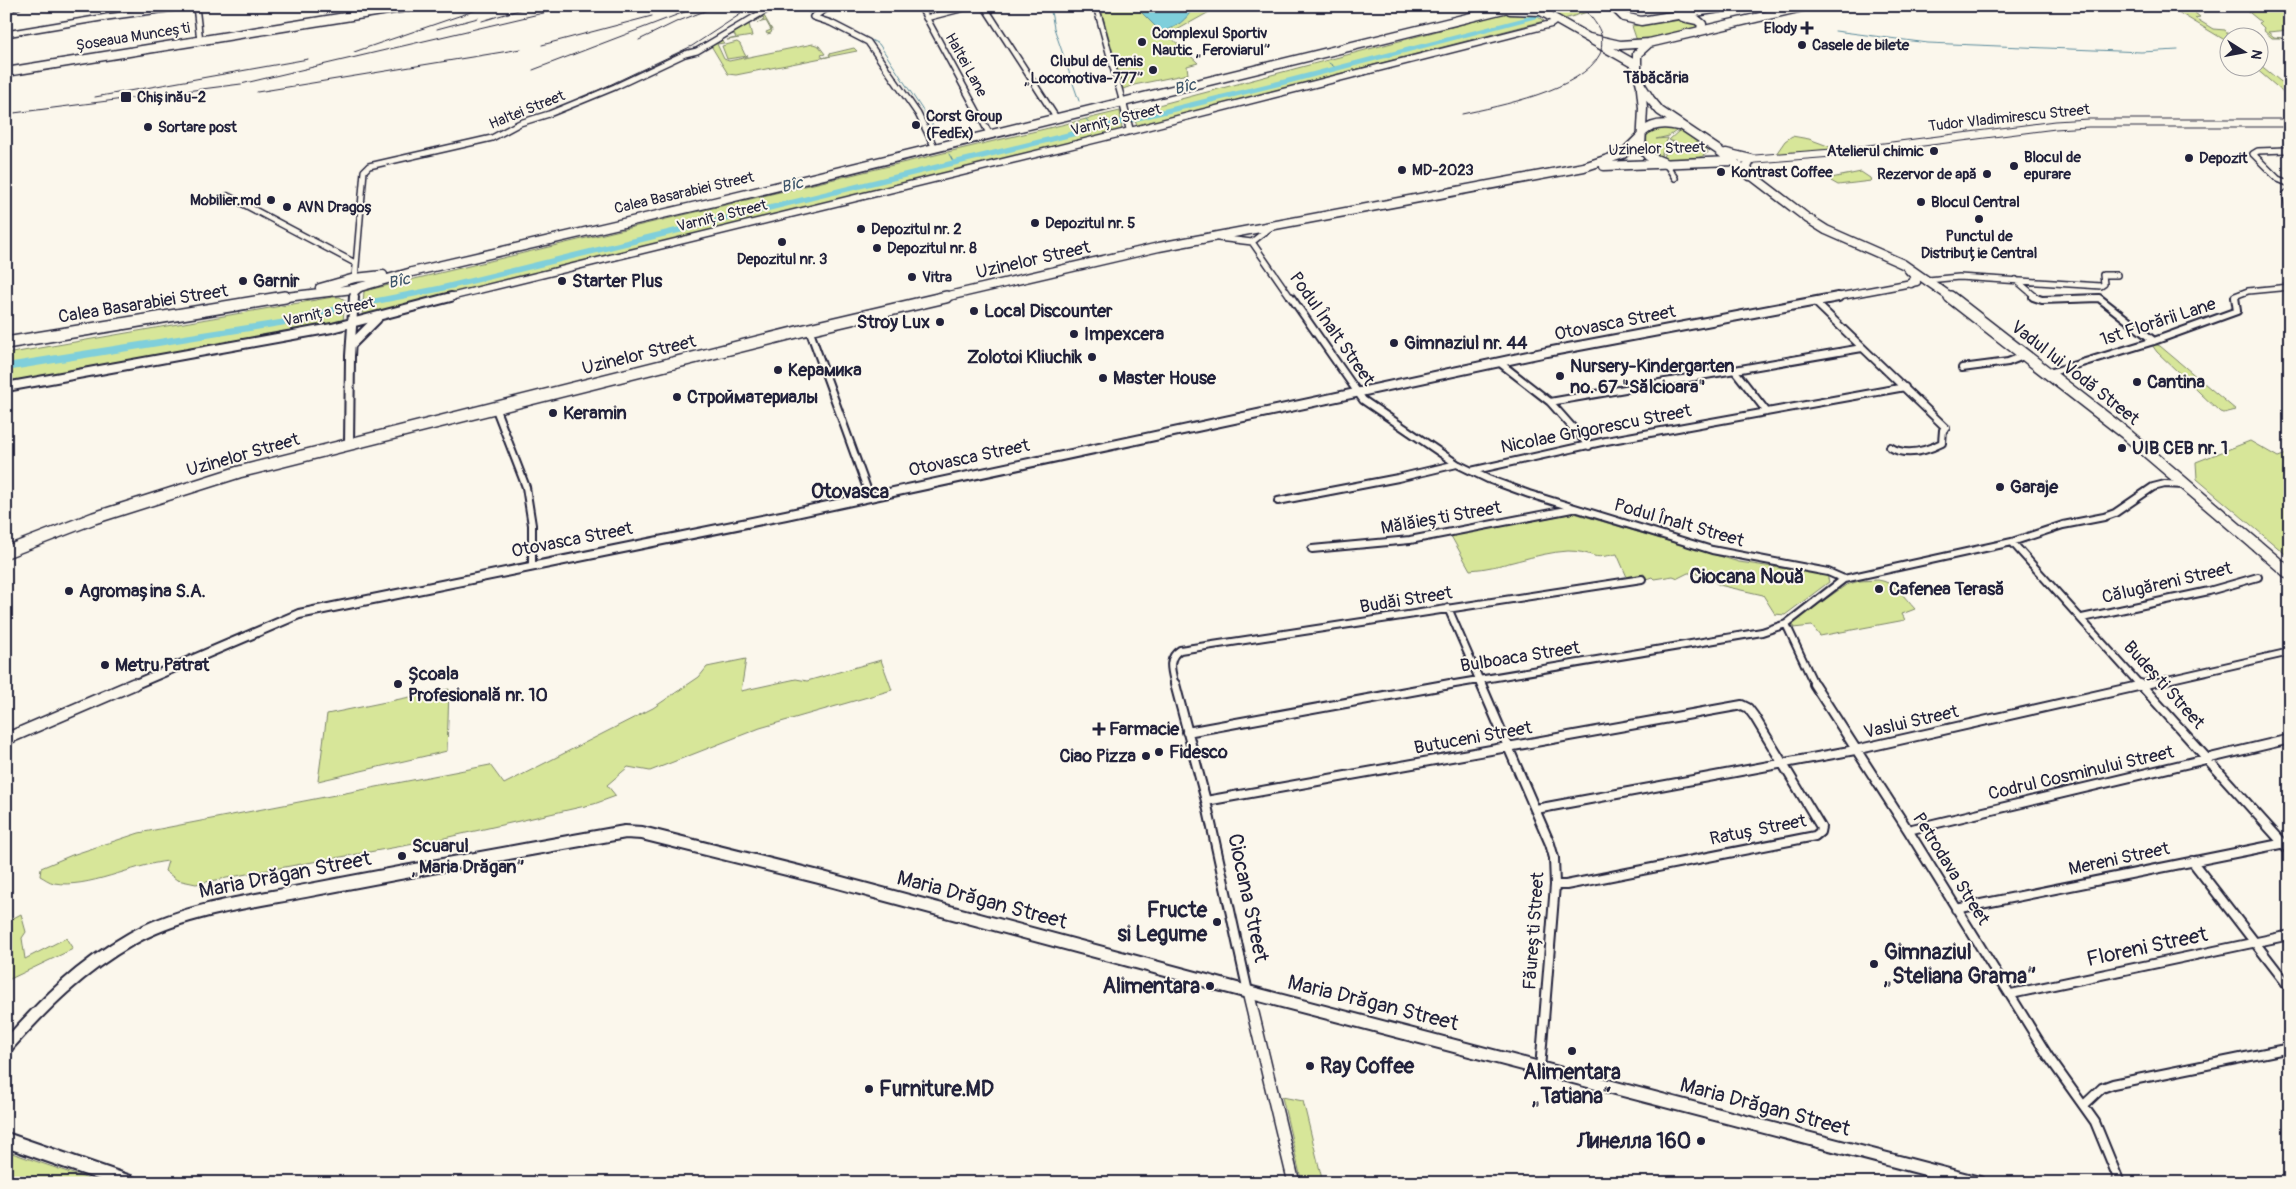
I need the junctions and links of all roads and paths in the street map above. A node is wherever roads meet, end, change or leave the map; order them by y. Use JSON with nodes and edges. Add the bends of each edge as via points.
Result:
{"nodes":[{"id":1,"x":18,"y":6,"type":"edge"},
{"id":2,"x":190,"y":6,"type":"edge"},
{"id":3,"x":196,"y":6,"type":"edge"},
{"id":4,"x":413,"y":6,"type":"edge"},
{"id":5,"x":774,"y":6,"type":"edge"},
{"id":6,"x":831,"y":6,"type":"edge"},
{"id":7,"x":920,"y":6,"type":"edge"},
{"id":8,"x":972,"y":6,"type":"edge"},
{"id":9,"x":984,"y":6,"type":"edge"},
{"id":10,"x":1096,"y":6,"type":"edge"},
{"id":11,"x":1516,"y":6,"type":"edge"},
{"id":12,"x":1732,"y":6,"type":"edge"},
{"id":13,"x":1807,"y":6,"type":"edge"},
{"id":14,"x":6,"y":9,"type":"edge"},
{"id":15,"x":1614,"y":9,"type":"edge"},
{"id":16,"x":372,"y":10,"type":"edge"},
{"id":17,"x":1504,"y":10,"type":"junction"},
{"id":18,"x":1542,"y":10,"type":"edge"},
{"id":19,"x":1667,"y":17,"type":"junction"},
{"id":20,"x":926,"y":18,"type":"junction"},
{"id":21,"x":1553,"y":20,"type":"junction"},
{"id":22,"x":1696,"y":33,"type":"junction"},
{"id":23,"x":6,"y":34,"type":"edge"},
{"id":24,"x":1589,"y":38,"type":"junction"},
{"id":25,"x":200,"y":41,"type":"junction"},
{"id":26,"x":1649,"y":43,"type":"junction"},
{"id":27,"x":1636,"y":65,"type":"junction"},
{"id":28,"x":6,"y":72,"type":"edge"},
{"id":29,"x":1641,"y":84,"type":"junction"},
{"id":30,"x":1123,"y":103,"type":"junction"},
{"id":31,"x":1056,"y":119,"type":"junction"},
{"id":32,"x":2290,"y":123,"type":"edge"},
{"id":33,"x":1130,"y":130,"type":"junction"},
{"id":34,"x":1690,"y":132,"type":"junction"},
{"id":35,"x":1642,"y":134,"type":"junction"},
{"id":36,"x":990,"y":135,"type":"junction"},
{"id":37,"x":1706,"y":142,"type":"junction"},
{"id":38,"x":935,"y":148,"type":"junction"},
{"id":39,"x":1718,"y":150,"type":"junction"},
{"id":40,"x":2289,"y":151,"type":"edge"},
{"id":41,"x":1751,"y":159,"type":"junction"},
{"id":42,"x":1732,"y":161,"type":"junction"},
{"id":43,"x":1708,"y":162,"type":"junction"},
{"id":44,"x":1692,"y":163,"type":"junction"},
{"id":45,"x":1668,"y":164,"type":"junction"},
{"id":46,"x":1584,"y":167,"type":"junction"},
{"id":47,"x":1752,"y":177,"type":"junction"},
{"id":48,"x":1675,"y":178,"type":"dead end"},
{"id":49,"x":2290,"y":184,"type":"edge"},
{"id":50,"x":2290,"y":191,"type":"edge"},
{"id":51,"x":228,"y":196,"type":"dead end"},
{"id":52,"x":2288,"y":199,"type":"edge"},
{"id":53,"x":2290,"y":221,"type":"edge"},
{"id":54,"x":1274,"y":225,"type":"junction"},
{"id":55,"x":1210,"y":237,"type":"junction"},
{"id":56,"x":1252,"y":242,"type":"junction"},
{"id":57,"x":1854,"y":242,"type":"junction"},
{"id":58,"x":354,"y":263,"type":"junction"},
{"id":59,"x":2117,"y":275,"type":"dead end"},
{"id":60,"x":1928,"y":280,"type":"junction"},
{"id":61,"x":2016,"y":280,"type":"junction"},
{"id":62,"x":357,"y":281,"type":"junction"},
{"id":63,"x":1911,"y":283,"type":"junction"},
{"id":64,"x":2290,"y":287,"type":"edge"},
{"id":65,"x":351,"y":293,"type":"junction"},
{"id":66,"x":285,"y":297,"type":"junction"},
{"id":67,"x":1816,"y":302,"type":"junction"},
{"id":68,"x":381,"y":315,"type":"junction"},
{"id":69,"x":353,"y":321,"type":"junction"},
{"id":70,"x":332,"y":328,"type":"junction"},
{"id":71,"x":809,"y":329,"type":"junction"},
{"id":72,"x":351,"y":336,"type":"junction"},
{"id":73,"x":2154,"y":340,"type":"junction"},
{"id":74,"x":6,"y":343,"type":"edge"},
{"id":75,"x":351,"y":346,"type":"junction"},
{"id":76,"x":1862,"y":348,"type":"junction"},
{"id":77,"x":2026,"y":355,"type":"junction"},
{"id":78,"x":1500,"y":363,"type":"junction"},
{"id":79,"x":1962,"y":368,"type":"dead end"},
{"id":80,"x":1735,"y":371,"type":"junction"},
{"id":81,"x":2049,"y":373,"type":"junction"},
{"id":82,"x":6,"y":386,"type":"edge"},
{"id":83,"x":1904,"y":387,"type":"junction"},
{"id":84,"x":1358,"y":392,"type":"junction"},
{"id":85,"x":1550,"y":402,"type":"junction"},
{"id":86,"x":495,"y":408,"type":"junction"},
{"id":87,"x":1767,"y":412,"type":"junction"},
{"id":88,"x":349,"y":444,"type":"junction"},
{"id":89,"x":1589,"y":446,"type":"junction"},
{"id":90,"x":1890,"y":447,"type":"dead end"},
{"id":91,"x":1457,"y":464,"type":"junction"},
{"id":92,"x":1470,"y":471,"type":"junction"},
{"id":93,"x":2189,"y":485,"type":"junction"},
{"id":94,"x":870,"y":497,"type":"junction"},
{"id":95,"x":1278,"y":500,"type":"dead end"},
{"id":96,"x":1574,"y":508,"type":"junction"},
{"id":97,"x":2012,"y":542,"type":"junction"},
{"id":98,"x":1312,"y":550,"type":"dead end"},
{"id":99,"x":6,"y":552,"type":"edge"},
{"id":100,"x":532,"y":565,"type":"junction"},
{"id":101,"x":2290,"y":574,"type":"edge"},
{"id":102,"x":2258,"y":577,"type":"dead end"},
{"id":103,"x":1642,"y":579,"type":"dead end"},
{"id":104,"x":1844,"y":579,"type":"junction"},
{"id":105,"x":1448,"y":608,"type":"junction"},
{"id":106,"x":2082,"y":618,"type":"junction"},
{"id":107,"x":1786,"y":624,"type":"junction"},
{"id":108,"x":2290,"y":652,"type":"edge"},
{"id":109,"x":1174,"y":653,"type":"joint"},
{"id":110,"x":1479,"y":679,"type":"junction"},
{"id":111,"x":2142,"y":685,"type":"junction"},
{"id":112,"x":1745,"y":706,"type":"joint"},
{"id":113,"x":1187,"y":732,"type":"junction"},
{"id":114,"x":6,"y":739,"type":"edge"},
{"id":115,"x":2290,"y":739,"type":"edge"},
{"id":116,"x":1508,"y":747,"type":"junction"},
{"id":117,"x":1855,"y":750,"type":"junction"},
{"id":118,"x":2207,"y":758,"type":"junction"},
{"id":119,"x":1782,"y":765,"type":"junction"},
{"id":120,"x":1206,"y":801,"type":"junction"},
{"id":121,"x":1536,"y":809,"type":"junction"},
{"id":122,"x":1908,"y":830,"type":"junction"},
{"id":123,"x":2286,"y":843,"type":"edge"},
{"id":124,"x":2290,"y":851,"type":"edge"},
{"id":125,"x":2192,"y":861,"type":"junction"},
{"id":126,"x":1555,"y":885,"type":"junction"},
{"id":127,"x":1956,"y":909,"type":"junction"},
{"id":128,"x":2290,"y":935,"type":"edge"},
{"id":129,"x":2253,"y":942,"type":"junction"},
{"id":130,"x":2290,"y":988,"type":"edge"},
{"id":131,"x":1248,"y":992,"type":"junction"},
{"id":132,"x":2011,"y":994,"type":"junction"},
{"id":133,"x":15,"y":1036,"type":"junction"},
{"id":134,"x":6,"y":1047,"type":"edge"},
{"id":135,"x":2290,"y":1048,"type":"edge"},
{"id":136,"x":6,"y":1056,"type":"edge"},
{"id":137,"x":1540,"y":1069,"type":"junction"},
{"id":138,"x":2084,"y":1106,"type":"junction"},
{"id":139,"x":7,"y":1139,"type":"edge"},
{"id":140,"x":130,"y":1183,"type":"edge"},
{"id":141,"x":1294,"y":1183,"type":"edge"},
{"id":142,"x":1978,"y":1183,"type":"edge"},
{"id":143,"x":2120,"y":1183,"type":"edge"}],
"edges":[{"from":1,"to":14,"type":"street"},
{"from":2,"to":23,"type":"street"},
{"from":3,"to":25,"type":"street"},
{"from":4,"to":16,"type":"main road","name":"Șoseaua Muncești"},
{"from":5,"to":58,"type":"street","name":"Haltei Street","via":[[697,51],[599,94],[520,123],[492,138],[369,166],[364,171]]},
{"from":6,"to":38,"type":"street","via":[[813,17],[868,42],[918,114]]},
{"from":7,"to":20,"type":"street","name":"Haltei Lane"},
{"from":8,"to":20,"type":"street"},
{"from":9,"to":31,"type":"street"},
{"from":10,"to":30,"type":"street"},
{"from":11,"to":17,"type":"main road","name":"Calea Basarabiei Street"},
{"from":12,"to":19,"type":"main road"},
{"from":13,"to":22,"type":"main road"},
{"from":15,"to":19,"type":"main road","via":[[1633,20]]},
{"from":16,"to":25,"type":"main road","name":"Șoseaua Muncești"},
{"from":17,"to":18,"type":"main road"},
{"from":17,"to":30,"type":"main road","name":"Calea Basarabiei Street"},
{"from":18,"to":21,"type":"main road"},
{"from":19,"to":22,"type":"main road","via":[[1697,20],[1703,27]]},
{"from":20,"to":36,"type":"street","name":"Haltei Lane"},
{"from":21,"to":24,"type":"main road"},
{"from":21,"to":33,"type":"street","name":"Varnița Street","via":[[1551,24]]},
{"from":22,"to":26,"type":"main road"},
{"from":24,"to":26,"type":"main road","via":[[1620,45]]},
{"from":24,"to":27,"type":"main road"},
{"from":25,"to":28,"type":"main road","name":"Șoseaua Muncești"},
{"from":26,"to":27,"type":"main road","via":[[1637,54]]},
{"from":27,"to":29,"type":"main road"},
{"from":29,"to":34,"type":"main road","via":[[1657,109]]},
{"from":29,"to":35,"type":"main road"},
{"from":30,"to":31,"type":"main road","name":"Calea Basarabiei Street"},
{"from":30,"to":33,"type":"street"},
{"from":31,"to":36,"type":"main road","name":"Calea Basarabiei Street"},
{"from":32,"to":41,"type":"main road","name":"Tudor Vladimirescu Street","via":[[2065,124],[1845,152]]},
{"from":33,"to":68,"type":"street","name":"Varnița Street"},
{"from":34,"to":35,"type":"main road","via":[[1661,124],[1649,126]]},
{"from":34,"to":37,"type":"main road"},
{"from":35,"to":45,"type":"main road","via":[[1641,147],[1648,156]]},
{"from":35,"to":46,"type":"main road","name":"Uzinelor Street","via":[[1633,148],[1619,157]]},
{"from":36,"to":38,"type":"main road","name":"Calea Basarabiei Street"},
{"from":37,"to":39,"type":"main road"},
{"from":37,"to":44,"type":"main road","via":[[1712,154]]},
{"from":38,"to":62,"type":"main road","name":"Calea Basarabiei Street","via":[[412,272]]},
{"from":39,"to":41,"type":"main road"},
{"from":39,"to":42,"type":"main road","name":"Vadul lui Vodă Street"},
{"from":40,"to":49,"type":"street","via":[[2258,151],[2253,154],[2278,179]]},
{"from":41,"to":42,"type":"main road","name":"Tudor Vladimirescu Street"},
{"from":41,"to":47,"type":"main road","via":[[1747,167]]},
{"from":42,"to":43,"type":"main road","name":"Uzinelor Street"},
{"from":42,"to":47,"type":"main road","name":"Vadul lui Vodă Street"},
{"from":43,"to":44,"type":"main road","name":"Uzinelor Street"},
{"from":43,"to":47,"type":"main road","via":[[1730,165]]},
{"from":44,"to":45,"type":"main road","name":"Uzinelor Street"},
{"from":45,"to":46,"type":"main road","name":"Uzinelor Street"},
{"from":45,"to":48,"type":"street"},
{"from":46,"to":54,"type":"main road","name":"Uzinelor Street"},
{"from":47,"to":57,"type":"main road","name":"Vadul lui Vodă Street","via":[[1807,218]]},
{"from":50,"to":52,"type":"street","via":[[2286,194]]},
{"from":51,"to":58,"type":"street"},
{"from":52,"to":53,"type":"street"},
{"from":54,"to":55,"type":"main road","name":"Uzinelor Street"},
{"from":54,"to":56,"type":"street"},
{"from":55,"to":56,"type":"street"},
{"from":55,"to":71,"type":"main road","name":"Uzinelor Street"},
{"from":56,"to":84,"type":"street","name":"Podul Înalt Street"},
{"from":57,"to":60,"type":"main road","name":"Vadul lui Vodă Street","via":[[1903,264]]},
{"from":57,"to":63,"type":"main road","via":[[1913,273],[1917,279]]},
{"from":58,"to":62,"type":"street","name":"Haltei Street"},
{"from":59,"to":61,"type":"street","via":[[2103,275],[2104,284],[2101,286]]},
{"from":60,"to":61,"type":"street","via":[[1944,277]]},
{"from":60,"to":63,"type":"street","name":"Otovasca Street"},
{"from":60,"to":77,"type":"main road","name":"Vadul lui Vodă Street"},
{"from":61,"to":73,"type":"street","name":"Vadul lui Vodă Street","via":[[2042,300],[2100,298]]},
{"from":62,"to":65,"type":"main road","name":"Calea Basarabiei Street"},
{"from":62,"to":65,"type":"main road","via":[[344,286]]},
{"from":62,"to":66,"type":"main road","name":"Calea Basarabiei Street"},
{"from":63,"to":67,"type":"street","name":"Otovasca Street"},
{"from":64,"to":73,"type":"street","name":"1st Florării Lane","via":[[2243,292],[2235,296],[2238,312]]},
{"from":65,"to":66,"type":"main road","name":"Calea Basarabiei Street"},
{"from":65,"to":69,"type":"street"},
{"from":66,"to":74,"type":"main road","name":"Calea Basarabiei Street"},
{"from":67,"to":76,"type":"street"},
{"from":67,"to":78,"type":"street","name":"Otovasca Street"},
{"from":68,"to":69,"type":"street","name":"Varnița Street"},
{"from":68,"to":75,"type":"street"},
{"from":69,"to":70,"type":"street","name":"Varnița Street"},
{"from":69,"to":72,"type":"street"},
{"from":70,"to":72,"type":"street","via":[[344,330]]},
{"from":70,"to":82,"type":"street","name":"Varnița Street"},
{"from":71,"to":86,"type":"main road","name":"Uzinelor Street"},
{"from":71,"to":94,"type":"street"},
{"from":72,"to":75,"type":"street"},
{"from":73,"to":81,"type":"street","name":"1st Florării Lane"},
{"from":75,"to":88,"type":"street"},
{"from":76,"to":80,"type":"street"},
{"from":76,"to":83,"type":"street"},
{"from":77,"to":79,"type":"street","via":[[2008,362]]},
{"from":77,"to":81,"type":"main road","name":"Vadul lui Vodă Street"},
{"from":78,"to":84,"type":"street","name":"Otovasca Street"},
{"from":78,"to":85,"type":"street"},
{"from":80,"to":85,"type":"street"},
{"from":80,"to":87,"type":"street"},
{"from":81,"to":93,"type":"main road","name":"Vadul lui Vodă Street"},
{"from":83,"to":87,"type":"street","name":"Nicolae Grigorescu Street"},
{"from":83,"to":90,"type":"street","via":[[1946,428],[1942,443],[1935,447],[1901,453]]},
{"from":84,"to":91,"type":"street","name":"Podul Înalt Street","via":[[1363,400],[1390,420]]},
{"from":84,"to":94,"type":"street","name":"Otovasca Street"},
{"from":85,"to":89,"type":"street"},
{"from":86,"to":88,"type":"main road","name":"Uzinelor Street"},
{"from":86,"to":100,"type":"street","via":[[526,487],[532,525]]},
{"from":87,"to":89,"type":"street","name":"Nicolae Grigorescu Street"},
{"from":88,"to":99,"type":"main road","name":"Uzinelor Street","via":[[239,472],[94,518]]},
{"from":89,"to":92,"type":"street","name":"Nicolae Grigorescu Street"},
{"from":91,"to":92,"type":"street","name":"Podul Înalt Street"},
{"from":91,"to":95,"type":"street"},
{"from":92,"to":96,"type":"street","name":"Podul Înalt Street"},
{"from":93,"to":97,"type":"street","via":[[2153,487],[2115,513],[2063,525]]},
{"from":93,"to":101,"type":"main road","name":"Vadul lui Vodă Street"},
{"from":94,"to":100,"type":"street","name":"Otovasca Street"},
{"from":96,"to":98,"type":"street","name":"Mălăiești Street","via":[[1355,548]]},
{"from":96,"to":104,"type":"street","name":"Podul Înalt Street","via":[[1726,553],[1828,572]]},
{"from":97,"to":104,"type":"street"},
{"from":97,"to":106,"type":"street","name":"Budești Street"},
{"from":100,"to":114,"type":"street","name":"Otovasca Street","via":[[292,616]]},
{"from":102,"to":106,"type":"street","name":"Călugăreni Street","via":[[2209,591]]},
{"from":103,"to":105,"type":"street","name":"Budăi Street"},
{"from":104,"to":107,"type":"street","name":"Bulboaca Street"},
{"from":105,"to":109,"type":"street","name":"Budăi Street"},
{"from":105,"to":110,"type":"street","name":"Făurești Street"},
{"from":106,"to":111,"type":"street","name":"Budești Street"},
{"from":107,"to":110,"type":"street","name":"Bulboaca Street","via":[[1762,632]]},
{"from":107,"to":117,"type":"street","name":"Petrodava Street","via":[[1812,683]]},
{"from":108,"to":111,"type":"street","name":"Vaslui Street"},
{"from":109,"to":113,"type":"street","name":"Ciocana Street","via":[[1170,665]]},
{"from":110,"to":113,"type":"street","name":"Bulboaca Street"},
{"from":110,"to":116,"type":"street","name":"Făurești Street"},
{"from":111,"to":117,"type":"street","name":"Vaslui Street"},
{"from":111,"to":118,"type":"street","name":"Budești Street"},
{"from":112,"to":116,"type":"street","name":"Butuceni Street"},
{"from":112,"to":119,"type":"street","name":"Ratuș Street"},
{"from":113,"to":120,"type":"street","name":"Ciocana Street"},
{"from":115,"to":118,"type":"street","name":"Codrul Cosminului Street"},
{"from":116,"to":120,"type":"street","name":"Butuceni Street"},
{"from":116,"to":121,"type":"street","name":"Făurești Street"},
{"from":117,"to":119,"type":"street","name":"Vaslui Street"},
{"from":117,"to":122,"type":"street","name":"Petrodava Street"},
{"from":118,"to":122,"type":"street","name":"Codrul Cosminului Street"},
{"from":118,"to":123,"type":"street","name":"Budești Street"},
{"from":119,"to":121,"type":"street","name":"Vaslui Street"},
{"from":119,"to":126,"type":"street","name":"Ratuș Street","via":[[1821,827],[1818,835]]},
{"from":120,"to":131,"type":"street","name":"Ciocana Street"},
{"from":121,"to":126,"type":"street","name":"Făurești Street","via":[[1554,858]]},
{"from":122,"to":127,"type":"street","name":"Petrodava Street"},
{"from":123,"to":124,"type":"street","name":"Budești Street"},
{"from":123,"to":125,"type":"street","name":"Mereni Street"},
{"from":125,"to":127,"type":"street","name":"Mereni Street"},
{"from":125,"to":129,"type":"street"},
{"from":126,"to":137,"type":"street","name":"Făurești Street"},
{"from":127,"to":132,"type":"street","name":"Petrodava Street"},
{"from":128,"to":129,"type":"street","name":"Floreni Street"},
{"from":129,"to":130,"type":"street"},
{"from":129,"to":132,"type":"street","name":"Floreni Street"},
{"from":131,"to":133,"type":"main road","name":"Maria Drăgan Street","via":[[819,877],[642,833],[625,832],[429,867],[180,918],[132,938],[96,960],[56,993]]},
{"from":131,"to":137,"type":"main road","name":"Maria Drăgan Street"},
{"from":131,"to":141,"type":"street","name":"Ciocana Street"},
{"from":132,"to":138,"type":"street","name":"Petrodava Street","via":[[2048,1056]]},
{"from":133,"to":134,"type":"main road","name":"Maria Drăgan Street"},
{"from":133,"to":136,"type":"main road"},
{"from":135,"to":138,"type":"street","via":[[2113,1084],[2102,1088]]},
{"from":137,"to":142,"type":"main road","name":"Maria Drăgan Street"},
{"from":138,"to":143,"type":"street","name":"Petrodava Street","via":[[2095,1122]]},
{"from":139,"to":140,"type":"main road"}]}
